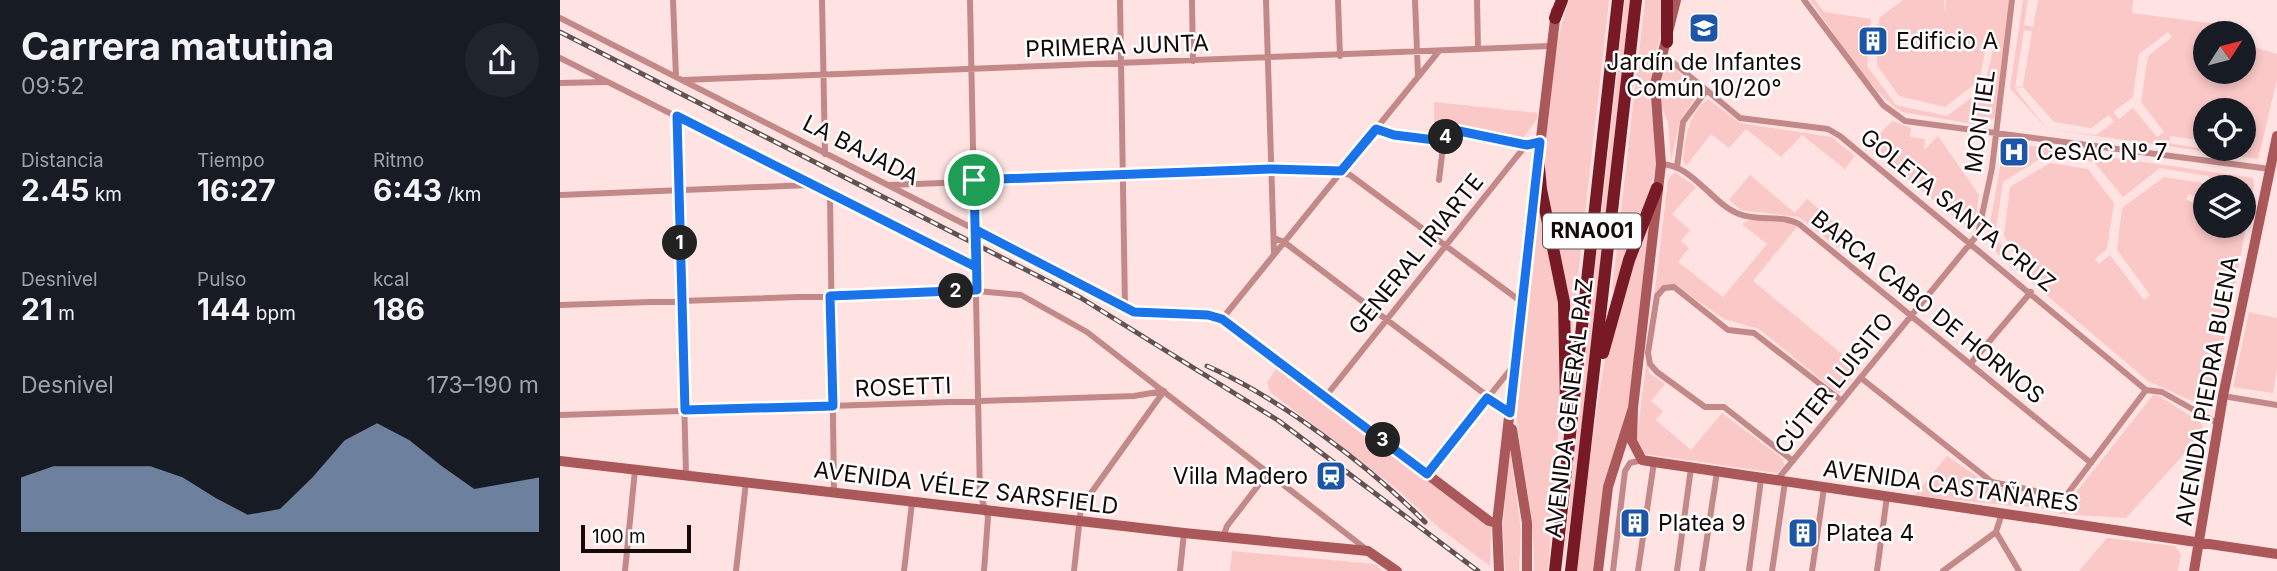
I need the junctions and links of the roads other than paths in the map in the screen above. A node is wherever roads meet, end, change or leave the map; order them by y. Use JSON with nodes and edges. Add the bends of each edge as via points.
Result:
{"nodes":[{"id":1,"x":673,"y":0,"type":"edge"},
{"id":2,"x":822,"y":0,"type":"edge"},
{"id":3,"x":970,"y":0,"type":"edge"},
{"id":4,"x":1119,"y":0,"type":"edge"},
{"id":5,"x":1192,"y":0,"type":"edge"},
{"id":6,"x":1266,"y":0,"type":"edge"},
{"id":7,"x":1338,"y":0,"type":"edge"},
{"id":8,"x":1415,"y":0,"type":"edge"},
{"id":9,"x":1477,"y":0,"type":"edge"},
{"id":10,"x":1559,"y":0,"type":"edge"},
{"id":11,"x":1618,"y":0,"type":"edge"},
{"id":12,"x":1636,"y":0,"type":"edge"},
{"id":13,"x":1667,"y":0,"type":"edge"},
{"id":14,"x":1676,"y":0,"type":"edge"},
{"id":15,"x":1804,"y":0,"type":"edge"},
{"id":16,"x":2012,"y":0,"type":"edge"},
{"id":17,"x":560,"y":18,"type":"edge"},
{"id":18,"x":1555,"y":18,"type":"joint"},
{"id":19,"x":1551,"y":47,"type":"junction"},
{"id":20,"x":1478,"y":48,"type":"junction"},
{"id":21,"x":1665,"y":48,"type":"junction"},
{"id":22,"x":1439,"y":51,"type":"junction"},
{"id":23,"x":1417,"y":53,"type":"junction"},
{"id":24,"x":1340,"y":56,"type":"junction"},
{"id":25,"x":560,"y":58,"type":"edge"},
{"id":26,"x":1268,"y":58,"type":"junction"},
{"id":27,"x":1193,"y":61,"type":"junction"},
{"id":28,"x":1122,"y":62,"type":"junction"},
{"id":29,"x":972,"y":69,"type":"junction"},
{"id":30,"x":824,"y":73,"type":"junction"},
{"id":31,"x":1418,"y":76,"type":"junction"},
{"id":32,"x":680,"y":78,"type":"junction"},
{"id":33,"x":609,"y":82,"type":"junction"},
{"id":34,"x":560,"y":83,"type":"edge"},
{"id":35,"x":1706,"y":91,"type":"junction"},
{"id":36,"x":677,"y":116,"type":"junction"},
{"id":37,"x":1376,"y":129,"type":"junction"},
{"id":38,"x":1996,"y":133,"type":"junction"},
{"id":39,"x":2277,"y":136,"type":"edge"},
{"id":40,"x":1444,"y":138,"type":"junction"},
{"id":41,"x":1540,"y":142,"type":"junction"},
{"id":42,"x":1527,"y":145,"type":"junction"},
{"id":43,"x":825,"y":154,"type":"junction"},
{"id":44,"x":1538,"y":157,"type":"junction"},
{"id":45,"x":1661,"y":164,"type":"junction"},
{"id":46,"x":1677,"y":167,"type":"junction"},
{"id":47,"x":1271,"y":169,"type":"junction"},
{"id":48,"x":2270,"y":170,"type":"junction"},
{"id":49,"x":1341,"y":171,"type":"junction"},
{"id":50,"x":1123,"y":175,"type":"junction"},
{"id":51,"x":974,"y":180,"type":"junction"},
{"id":52,"x":1439,"y":180,"type":"dead end"},
{"id":53,"x":812,"y":185,"type":"junction"},
{"id":54,"x":888,"y":185,"type":"junction"},
{"id":55,"x":1657,"y":188,"type":"junction"},
{"id":56,"x":678,"y":191,"type":"junction"},
{"id":57,"x":830,"y":194,"type":"junction"},
{"id":58,"x":560,"y":195,"type":"edge"},
{"id":59,"x":976,"y":230,"type":"junction"},
{"id":60,"x":1274,"y":238,"type":"junction"},
{"id":61,"x":1284,"y":242,"type":"junction"},
{"id":62,"x":1972,"y":243,"type":"junction"},
{"id":63,"x":1444,"y":246,"type":"junction"},
{"id":64,"x":1274,"y":254,"type":"junction"},
{"id":65,"x":976,"y":267,"type":"junction"},
{"id":66,"x":977,"y":290,"type":"junction"},
{"id":67,"x":2031,"y":292,"type":"junction"},
{"id":68,"x":830,"y":296,"type":"junction"},
{"id":69,"x":682,"y":302,"type":"junction"},
{"id":70,"x":1523,"y":303,"type":"junction"},
{"id":71,"x":560,"y":305,"type":"edge"},
{"id":72,"x":1125,"y":308,"type":"junction"},
{"id":73,"x":1912,"y":316,"type":"junction"},
{"id":74,"x":1222,"y":319,"type":"junction"},
{"id":75,"x":1384,"y":320,"type":"junction"},
{"id":76,"x":1517,"y":360,"type":"junction"},
{"id":77,"x":1971,"y":363,"type":"junction"},
{"id":78,"x":1861,"y":378,"type":"junction"},
{"id":79,"x":2146,"y":390,"type":"junction"},
{"id":80,"x":1164,"y":391,"type":"junction"},
{"id":81,"x":1326,"y":396,"type":"junction"},
{"id":82,"x":2223,"y":396,"type":"junction"},
{"id":83,"x":1487,"y":398,"type":"junction"},
{"id":84,"x":1591,"y":398,"type":"junction"},
{"id":85,"x":1842,"y":401,"type":"junction"},
{"id":86,"x":979,"y":402,"type":"junction"},
{"id":87,"x":2277,"y":405,"type":"edge"},
{"id":88,"x":833,"y":406,"type":"junction"},
{"id":89,"x":1633,"y":408,"type":"junction"},
{"id":90,"x":685,"y":410,"type":"junction"},
{"id":91,"x":1510,"y":414,"type":"junction"},
{"id":92,"x":560,"y":415,"type":"edge"},
{"id":93,"x":2219,"y":424,"type":"junction"},
{"id":94,"x":1642,"y":460,"type":"junction"},
{"id":95,"x":560,"y":461,"type":"edge"},
{"id":96,"x":1793,"y":461,"type":"junction"},
{"id":97,"x":1566,"y":462,"type":"junction"},
{"id":98,"x":1654,"y":463,"type":"junction"},
{"id":99,"x":2091,"y":463,"type":"junction"},
{"id":100,"x":1691,"y":468,"type":"junction"},
{"id":101,"x":635,"y":470,"type":"junction"},
{"id":102,"x":1717,"y":472,"type":"junction"},
{"id":103,"x":1267,"y":474,"type":"junction"},
{"id":104,"x":1427,"y":474,"type":"junction"},
{"id":105,"x":685,"y":475,"type":"junction"},
{"id":106,"x":1761,"y":479,"type":"junction"},
{"id":107,"x":1781,"y":481,"type":"junction"},
{"id":108,"x":746,"y":482,"type":"junction"},
{"id":109,"x":1824,"y":488,"type":"junction"},
{"id":110,"x":834,"y":492,"type":"junction"},
{"id":111,"x":1887,"y":496,"type":"junction"},
{"id":112,"x":912,"y":503,"type":"junction"},
{"id":113,"x":986,"y":510,"type":"junction"},
{"id":114,"x":2002,"y":513,"type":"junction"},
{"id":115,"x":1079,"y":520,"type":"junction"},
{"id":116,"x":1497,"y":523,"type":"junction"},
{"id":117,"x":1996,"y":532,"type":"junction"},
{"id":118,"x":1184,"y":533,"type":"junction"},
{"id":119,"x":1223,"y":537,"type":"junction"},
{"id":120,"x":2199,"y":540,"type":"junction"},
{"id":121,"x":1368,"y":551,"type":"junction"},
{"id":122,"x":2277,"y":554,"type":"edge"},
{"id":123,"x":625,"y":571,"type":"edge"},
{"id":124,"x":736,"y":571,"type":"edge"},
{"id":125,"x":904,"y":571,"type":"edge"},
{"id":126,"x":984,"y":571,"type":"edge"},
{"id":127,"x":1074,"y":571,"type":"edge"},
{"id":128,"x":1180,"y":571,"type":"edge"},
{"id":129,"x":1398,"y":571,"type":"edge"},
{"id":130,"x":1499,"y":571,"type":"edge"},
{"id":131,"x":1527,"y":571,"type":"edge"},
{"id":132,"x":1555,"y":571,"type":"edge"},
{"id":133,"x":1571,"y":571,"type":"edge"},
{"id":134,"x":1598,"y":571,"type":"edge"},
{"id":135,"x":1613,"y":571,"type":"edge"},
{"id":136,"x":1638,"y":571,"type":"edge"},
{"id":137,"x":1677,"y":571,"type":"edge"},
{"id":138,"x":1702,"y":571,"type":"edge"},
{"id":139,"x":1749,"y":571,"type":"edge"},
{"id":140,"x":1772,"y":571,"type":"edge"},
{"id":141,"x":1812,"y":571,"type":"edge"},
{"id":142,"x":1877,"y":571,"type":"edge"},
{"id":143,"x":1943,"y":571,"type":"edge"},
{"id":144,"x":2019,"y":571,"type":"edge"},
{"id":145,"x":2194,"y":571,"type":"edge"}],
"edges":[{"from":1,"to":32,"type":"street"},
{"from":2,"to":30,"type":"street"},
{"from":3,"to":29,"type":"street"},
{"from":4,"to":28,"type":"street"},
{"from":5,"to":27,"type":"street"},
{"from":6,"to":26,"type":"street"},
{"from":7,"to":24,"type":"street"},
{"from":8,"to":23,"type":"street"},
{"from":9,"to":20,"type":"street"},
{"from":10,"to":18,"type":"highway"},
{"from":11,"to":97,"type":"highway","name":"AVENIDA GENERAL PAZ","number":"RNA001"},
{"from":12,"to":84,"type":"highway","name":"AVENIDA GENERAL PAZ","number":"RNA001"},
{"from":13,"to":21,"type":"highway"},
{"from":14,"to":21,"type":"street"},
{"from":15,"to":38,"type":"street","via":[[1892,113],[1905,121]]},
{"from":16,"to":38,"type":"street","name":"MONTIEL"},
{"from":17,"to":32,"type":"street","name":"LA BAJADA"},
{"from":18,"to":19,"type":"street","name":"AVENIDA GENERAL PAZ"},
{"from":19,"to":20,"type":"street","name":"PRIMERA JUNTA"},
{"from":19,"to":41,"type":"street","name":"AVENIDA GENERAL PAZ"},
{"from":20,"to":22,"type":"street","name":"PRIMERA JUNTA"},
{"from":21,"to":35,"type":"street","name":"GOLETA SANTA CRUZ"},
{"from":21,"to":45,"type":"street","via":[[1655,95]]},
{"from":22,"to":23,"type":"street","name":"PRIMERA JUNTA"},
{"from":22,"to":31,"type":"street"},
{"from":23,"to":24,"type":"street","name":"PRIMERA JUNTA"},
{"from":23,"to":31,"type":"street"},
{"from":24,"to":26,"type":"street","name":"PRIMERA JUNTA"},
{"from":25,"to":33,"type":"street"},
{"from":26,"to":27,"type":"street","name":"PRIMERA JUNTA"},
{"from":26,"to":47,"type":"street"},
{"from":27,"to":28,"type":"street","name":"PRIMERA JUNTA"},
{"from":28,"to":29,"type":"street","name":"PRIMERA JUNTA"},
{"from":28,"to":50,"type":"street"},
{"from":29,"to":30,"type":"street","name":"PRIMERA JUNTA"},
{"from":29,"to":51,"type":"street"},
{"from":30,"to":32,"type":"street","name":"PRIMERA JUNTA"},
{"from":30,"to":43,"type":"street"},
{"from":31,"to":37,"type":"street"},
{"from":32,"to":43,"type":"street","name":"LA BAJADA"},
{"from":33,"to":34,"type":"street"},
{"from":33,"to":36,"type":"street"},
{"from":35,"to":46,"type":"street","via":[[1683,122]]},
{"from":35,"to":62,"type":"street","name":"GOLETA SANTA CRUZ","via":[[1740,118],[1828,129]]},
{"from":36,"to":53,"type":"street"},
{"from":36,"to":56,"type":"street"},
{"from":37,"to":40,"type":"street","via":[[1408,137]]},
{"from":37,"to":49,"type":"street"},
{"from":38,"to":48,"type":"street"},
{"from":38,"to":62,"type":"street","name":"MONTIEL","via":[[1982,225]]},
{"from":39,"to":48,"type":"street","name":"AVENIDA PIEDRA BUENA"},
{"from":40,"to":42,"type":"street","via":[[1466,132]]},
{"from":40,"to":52,"type":"street"},
{"from":41,"to":42,"type":"street"},
{"from":41,"to":44,"type":"street","name":"AVENIDA GENERAL PAZ"},
{"from":42,"to":63,"type":"street","name":"GENERAL IRIARTE"},
{"from":43,"to":54,"type":"street","name":"LA BAJADA"},
{"from":44,"to":70,"type":"street","name":"AVENIDA GENERAL PAZ"},
{"from":44,"to":97,"type":"highway","via":[[1564,302]]},
{"from":45,"to":46,"type":"street","name":"BARCA CABO DE HORNOS"},
{"from":45,"to":55,"type":"street"},
{"from":46,"to":73,"type":"street","name":"BARCA CABO DE HORNOS","via":[[1739,214],[1799,224]]},
{"from":47,"to":49,"type":"street"},
{"from":47,"to":50,"type":"street"},
{"from":47,"to":60,"type":"street"},
{"from":48,"to":82,"type":"street","name":"AVENIDA PIEDRA BUENA"},
{"from":49,"to":61,"type":"street"},
{"from":49,"to":63,"type":"street"},
{"from":50,"to":51,"type":"street"},
{"from":50,"to":72,"type":"street"},
{"from":51,"to":54,"type":"street"},
{"from":51,"to":59,"type":"street"},
{"from":53,"to":56,"type":"street"},
{"from":53,"to":57,"type":"street"},
{"from":54,"to":59,"type":"street","name":"LA BAJADA"},
{"from":55,"to":84,"type":"highway","via":[[1629,260]]},
{"from":55,"to":89,"type":"street"},
{"from":56,"to":58,"type":"street"},
{"from":56,"to":69,"type":"street"},
{"from":57,"to":65,"type":"street"},
{"from":57,"to":68,"type":"street"},
{"from":59,"to":65,"type":"street"},
{"from":59,"to":72,"type":"street","name":"LA BAJADA"},
{"from":60,"to":61,"type":"street"},
{"from":60,"to":64,"type":"street"},
{"from":61,"to":64,"type":"street"},
{"from":61,"to":75,"type":"street"},
{"from":62,"to":67,"type":"street","name":"GOLETA SANTA CRUZ"},
{"from":62,"to":73,"type":"street","name":"CÚTER LUISITO"},
{"from":63,"to":70,"type":"street"},
{"from":63,"to":75,"type":"street","name":"GENERAL IRIARTE"},
{"from":64,"to":74,"type":"street"},
{"from":65,"to":66,"type":"street"},
{"from":66,"to":68,"type":"street"},
{"from":66,"to":80,"type":"street","via":[[1021,295],[1073,323]]},
{"from":66,"to":86,"type":"street"},
{"from":67,"to":77,"type":"street"},
{"from":67,"to":79,"type":"street","name":"GOLETA SANTA CRUZ"},
{"from":68,"to":69,"type":"street"},
{"from":68,"to":88,"type":"street"},
{"from":69,"to":71,"type":"street"},
{"from":69,"to":90,"type":"street"},
{"from":70,"to":76,"type":"street","name":"AVENIDA GENERAL PAZ"},
{"from":72,"to":74,"type":"street","name":"LA BAJADA","via":[[1141,314]]},
{"from":73,"to":77,"type":"street","name":"BARCA CABO DE HORNOS"},
{"from":73,"to":78,"type":"street","name":"CÚTER LUISITO"},
{"from":74,"to":81,"type":"street","name":"LA BAJADA"},
{"from":75,"to":81,"type":"street","name":"GENERAL IRIARTE"},
{"from":75,"to":83,"type":"street"},
{"from":76,"to":83,"type":"street"},
{"from":76,"to":91,"type":"street","name":"AVENIDA GENERAL PAZ"},
{"from":77,"to":99,"type":"street","name":"BARCA CABO DE HORNOS"},
{"from":78,"to":85,"type":"street","name":"CÚTER LUISITO"},
{"from":78,"to":99,"type":"street","via":[[1992,482],[2064,497]]},
{"from":79,"to":93,"type":"street","name":"GOLETA SANTA CRUZ","via":[[2162,392]]},
{"from":79,"to":99,"type":"street"},
{"from":80,"to":86,"type":"street","name":"ROSETTI"},
{"from":80,"to":103,"type":"street"},
{"from":80,"to":115,"type":"street","via":[[1082,507]]},
{"from":81,"to":104,"type":"street","name":"LA BAJADA"},
{"from":82,"to":87,"type":"street"},
{"from":82,"to":93,"type":"street","name":"AVENIDA PIEDRA BUENA"},
{"from":83,"to":91,"type":"street"},
{"from":83,"to":104,"type":"street"},
{"from":84,"to":133,"type":"highway","name":"AVENIDA GENERAL PAZ","number":"RNA001"},
{"from":85,"to":96,"type":"street","name":"CÚTER LUISITO"},
{"from":85,"to":96,"type":"street","via":[[1754,333],[1728,330],[1674,288],[1664,288],[1657,296],[1650,364],[1705,407],[1724,407]]},
{"from":86,"to":88,"type":"street","name":"ROSETTI"},
{"from":86,"to":113,"type":"street","via":[[980,494]]},
{"from":88,"to":90,"type":"street","name":"ROSETTI"},
{"from":88,"to":110,"type":"street"},
{"from":89,"to":94,"type":"street","via":[[1632,441]]},
{"from":89,"to":134,"type":"street","via":[[1608,487]]},
{"from":90,"to":92,"type":"street","name":"ROSETTI"},
{"from":90,"to":105,"type":"street"},
{"from":91,"to":116,"type":"street","name":"AVENIDA GENERAL PAZ"},
{"from":91,"to":131,"type":"street","name":"AVENIDA GENERAL PAZ","via":[[1527,523]]},
{"from":93,"to":120,"type":"street","name":"AVENIDA PIEDRA BUENA"},
{"from":94,"to":98,"type":"street","name":"AVENIDA CASTAÑARES"},
{"from":94,"to":135,"type":"street","via":[[1630,463],[1625,471]]},
{"from":95,"to":101,"type":"street","name":"AVENIDA VÉLEZ SARSFIELD"},
{"from":96,"to":107,"type":"street","name":"CÚTER LUISITO"},
{"from":97,"to":132,"type":"highway","name":"AVENIDA GENERAL PAZ","number":"RNA001"},
{"from":98,"to":100,"type":"street","name":"AVENIDA CASTAÑARES"},
{"from":98,"to":136,"type":"street"},
{"from":100,"to":102,"type":"street","name":"AVENIDA CASTAÑARES"},
{"from":100,"to":137,"type":"street"},
{"from":101,"to":105,"type":"street","name":"AVENIDA VÉLEZ SARSFIELD"},
{"from":101,"to":123,"type":"street"},
{"from":102,"to":106,"type":"street","name":"AVENIDA CASTAÑARES"},
{"from":102,"to":138,"type":"street"},
{"from":103,"to":119,"type":"street"},
{"from":103,"to":121,"type":"street"},
{"from":104,"to":116,"type":"street","name":"LA BAJADA"},
{"from":105,"to":108,"type":"street","name":"AVENIDA VÉLEZ SARSFIELD"},
{"from":106,"to":107,"type":"street","name":"AVENIDA CASTAÑARES"},
{"from":106,"to":139,"type":"street"},
{"from":107,"to":109,"type":"street","name":"AVENIDA CASTAÑARES"},
{"from":107,"to":140,"type":"street"},
{"from":108,"to":110,"type":"street","name":"AVENIDA VÉLEZ SARSFIELD"},
{"from":108,"to":124,"type":"street"},
{"from":109,"to":111,"type":"street","name":"AVENIDA CASTAÑARES"},
{"from":109,"to":141,"type":"street"},
{"from":110,"to":112,"type":"street","name":"AVENIDA VÉLEZ SARSFIELD"},
{"from":111,"to":114,"type":"street","name":"AVENIDA CASTAÑARES"},
{"from":111,"to":142,"type":"street"},
{"from":112,"to":113,"type":"street","name":"AVENIDA VÉLEZ SARSFIELD"},
{"from":112,"to":125,"type":"street"},
{"from":113,"to":115,"type":"street","name":"AVENIDA VÉLEZ SARSFIELD"},
{"from":113,"to":126,"type":"street"},
{"from":114,"to":117,"type":"street"},
{"from":114,"to":120,"type":"street","name":"AVENIDA CASTAÑARES"},
{"from":115,"to":118,"type":"street","name":"AVENIDA VÉLEZ SARSFIELD"},
{"from":115,"to":127,"type":"street"},
{"from":116,"to":130,"type":"street","name":"AVENIDA GENERAL PAZ"},
{"from":117,"to":143,"type":"street"},
{"from":117,"to":144,"type":"street"},
{"from":118,"to":119,"type":"street","name":"AVENIDA VÉLEZ SARSFIELD"},
{"from":118,"to":128,"type":"street"},
{"from":119,"to":121,"type":"street","name":"AVENIDA VÉLEZ SARSFIELD"},
{"from":120,"to":122,"type":"street","name":"AVENIDA CASTAÑARES"},
{"from":120,"to":145,"type":"street","name":"AVENIDA PIEDRA BUENA"},
{"from":121,"to":129,"type":"street"}]}
